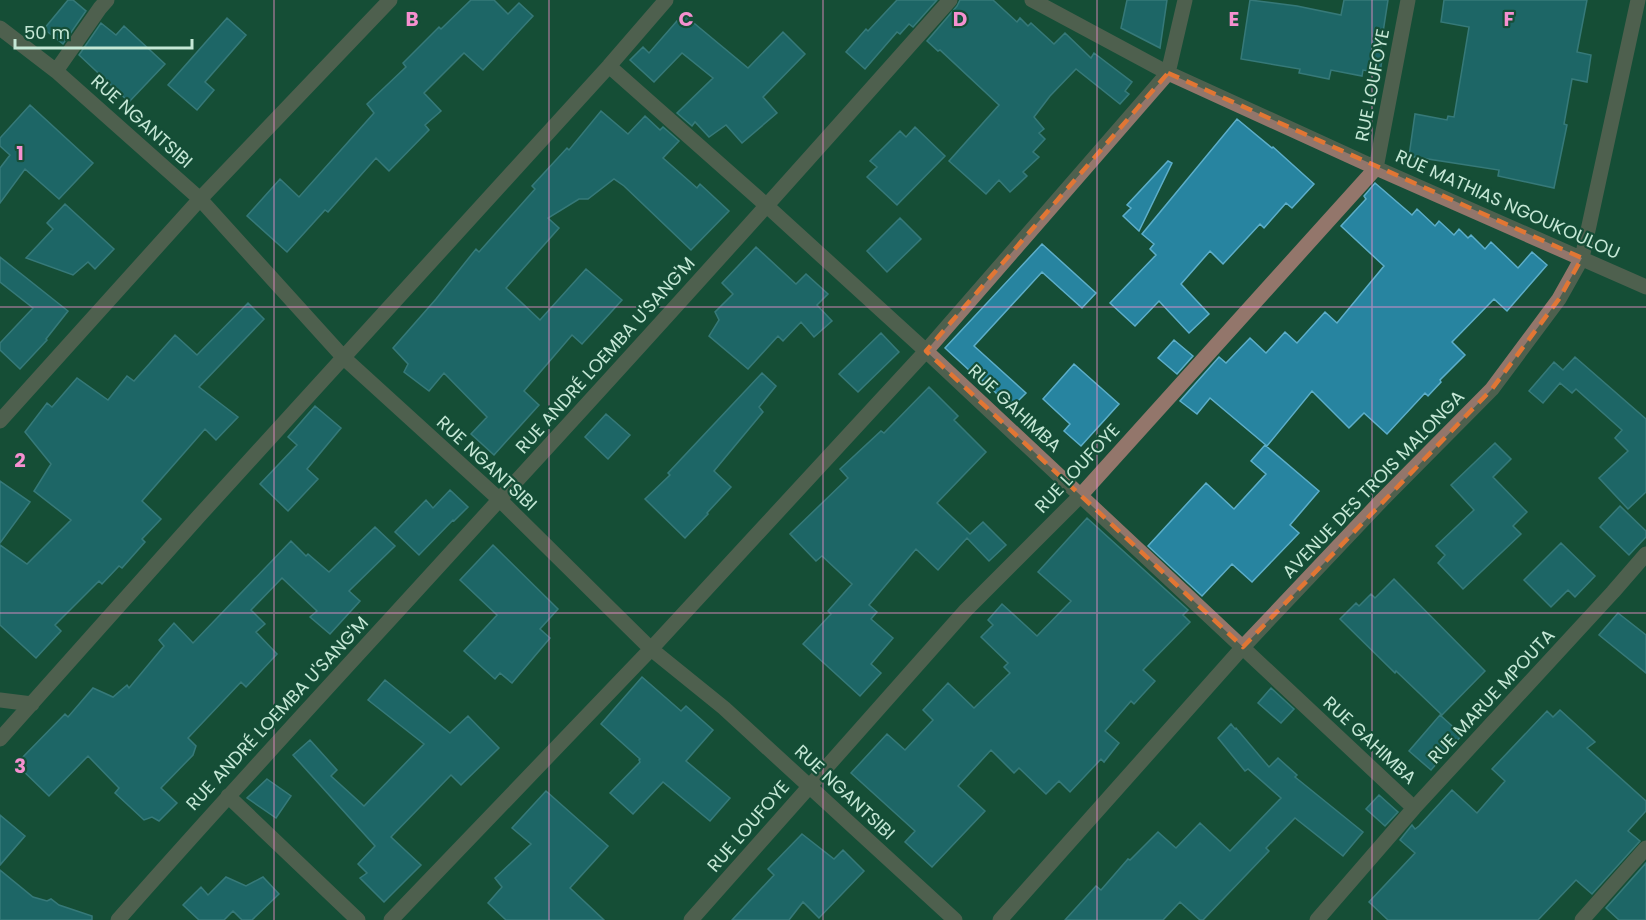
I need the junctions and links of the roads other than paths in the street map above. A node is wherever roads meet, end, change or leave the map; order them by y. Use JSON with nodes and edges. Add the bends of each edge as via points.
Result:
{"nodes":[{"id":1,"x":390,"y":0,"type":"edge"},
{"id":2,"x":666,"y":0,"type":"edge"},
{"id":3,"x":950,"y":0,"type":"edge"},
{"id":4,"x":1032,"y":0,"type":"edge"},
{"id":5,"x":1185,"y":0,"type":"edge"},
{"id":6,"x":1408,"y":0,"type":"edge"},
{"id":7,"x":1638,"y":0,"type":"edge"},
{"id":8,"x":103,"y":3,"type":"edge"},
{"id":9,"x":0,"y":28,"type":"edge"},
{"id":10,"x":609,"y":66,"type":"junction"},
{"id":11,"x":56,"y":71,"type":"junction"},
{"id":12,"x":1168,"y":73,"type":"junction"},
{"id":13,"x":1376,"y":168,"type":"junction"},
{"id":14,"x":200,"y":199,"type":"junction"},
{"id":15,"x":767,"y":206,"type":"junction"},
{"id":16,"x":1582,"y":258,"type":"junction"},
{"id":17,"x":1646,"y":287,"type":"edge"},
{"id":18,"x":926,"y":351,"type":"junction"},
{"id":19,"x":344,"y":358,"type":"junction"},
{"id":20,"x":0,"y":421,"type":"edge"},
{"id":21,"x":1080,"y":496,"type":"junction"},
{"id":22,"x":500,"y":500,"type":"junction"},
{"id":23,"x":1646,"y":554,"type":"edge"},
{"id":24,"x":1244,"y":647,"type":"junction"},
{"id":25,"x":651,"y":649,"type":"junction"},
{"id":26,"x":0,"y":700,"type":"edge"},
{"id":27,"x":32,"y":704,"type":"junction"},
{"id":28,"x":0,"y":740,"type":"edge"},
{"id":29,"x":810,"y":785,"type":"junction"},
{"id":30,"x":228,"y":796,"type":"junction"},
{"id":31,"x":1414,"y":808,"type":"junction"},
{"id":32,"x":1646,"y":848,"type":"edge"},
{"id":33,"x":118,"y":920,"type":"edge"},
{"id":34,"x":358,"y":920,"type":"edge"},
{"id":35,"x":391,"y":920,"type":"edge"},
{"id":36,"x":691,"y":920,"type":"edge"},
{"id":37,"x":955,"y":920,"type":"edge"},
{"id":38,"x":1000,"y":920,"type":"edge"},
{"id":39,"x":1317,"y":920,"type":"edge"},
{"id":40,"x":1582,"y":920,"type":"edge"}],
"edges":[{"from":1,"to":14,"type":"street"},
{"from":2,"to":10,"type":"street"},
{"from":3,"to":15,"type":"street","name":"RUE ANDRÉ LOEMBA U'SANG'M"},
{"from":4,"to":12,"type":"street","name":"RUE MATHIAS NGOUKOULOU"},
{"from":5,"to":12,"type":"street"},
{"from":6,"to":13,"type":"street","name":"RUE LOUFOYE"},
{"from":7,"to":16,"type":"street","name":"AVENUE DES TROIS MALONGA"},
{"from":8,"to":11,"type":"street"},
{"from":9,"to":11,"type":"street","name":"RUE NGANTSIBI"},
{"from":10,"to":15,"type":"street","name":"RUE GAHIMBA"},
{"from":10,"to":19,"type":"street"},
{"from":11,"to":14,"type":"street","name":"RUE NGANTSIBI"},
{"from":12,"to":13,"type":"street","name":"RUE MATHIAS NGOUKOULOU"},
{"from":12,"to":18,"type":"street"},
{"from":13,"to":16,"type":"street","name":"RUE MATHIAS NGOUKOULOU"},
{"from":13,"to":21,"type":"street","name":"RUE LOUFOYE"},
{"from":14,"to":19,"type":"street","name":"RUE NGANTSIBI"},
{"from":14,"to":20,"type":"street"},
{"from":15,"to":18,"type":"street","name":"RUE GAHIMBA"},
{"from":15,"to":22,"type":"street","name":"RUE ANDRÉ LOEMBA U'SANG'M"},
{"from":16,"to":17,"type":"street","name":"RUE MATHIAS NGOUKOULOU"},
{"from":16,"to":24,"type":"street","name":"AVENUE DES TROIS MALONGA","via":[[1559,299],[1492,389]]},
{"from":18,"to":21,"type":"street","name":"RUE GAHIMBA"},
{"from":18,"to":25,"type":"street"},
{"from":19,"to":22,"type":"street","name":"RUE NGANTSIBI"},
{"from":19,"to":27,"type":"street"},
{"from":21,"to":24,"type":"street","name":"RUE GAHIMBA"},
{"from":21,"to":29,"type":"street","name":"RUE LOUFOYE","via":[[966,610]]},
{"from":22,"to":25,"type":"street","name":"RUE NGANTSIBI"},
{"from":22,"to":30,"type":"street","name":"RUE ANDRÉ LOEMBA U'SANG'M"},
{"from":23,"to":31,"type":"street","name":"RUE MARUE MPOUTA"},
{"from":24,"to":31,"type":"street","name":"RUE GAHIMBA"},
{"from":24,"to":38,"type":"street","name":"AVENUE DES TROIS MALONGA"},
{"from":25,"to":29,"type":"street","name":"RUE NGANTSIBI"},
{"from":25,"to":35,"type":"street"},
{"from":26,"to":27,"type":"street"},
{"from":27,"to":28,"type":"street"},
{"from":29,"to":36,"type":"street","name":"RUE LOUFOYE"},
{"from":29,"to":37,"type":"street","name":"RUE NGANTSIBI"},
{"from":30,"to":33,"type":"street","name":"RUE ANDRÉ LOEMBA U'SANG'M"},
{"from":30,"to":34,"type":"street"},
{"from":31,"to":39,"type":"street","name":"RUE MARUE MPOUTA"},
{"from":32,"to":40,"type":"street"}]}
